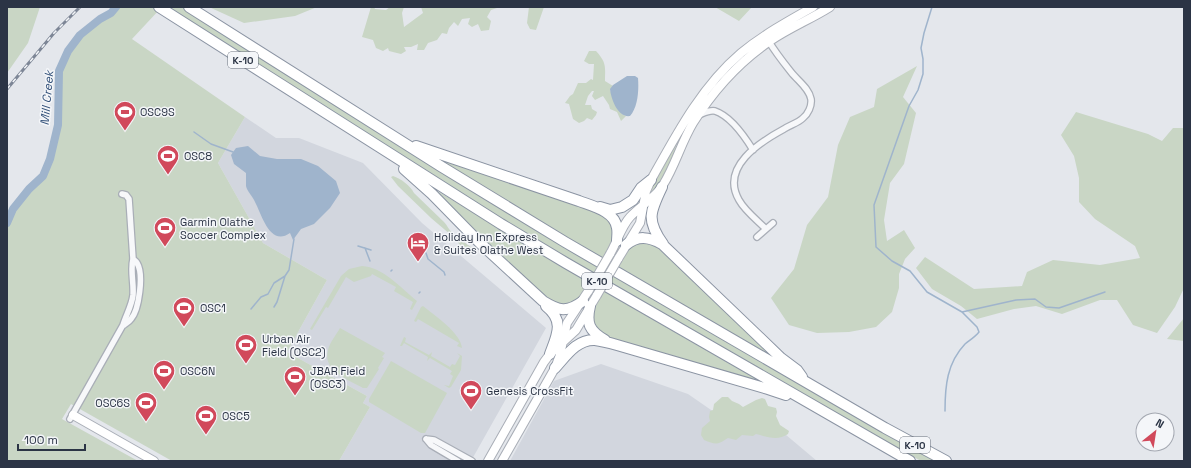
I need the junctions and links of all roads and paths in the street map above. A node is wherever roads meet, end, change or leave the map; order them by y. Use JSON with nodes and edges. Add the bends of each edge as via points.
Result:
{"nodes":[{"id":1,"x":159,"y":7,"type":"edge"},
{"id":2,"x":189,"y":7,"type":"edge"},
{"id":3,"x":813,"y":7,"type":"edge"},
{"id":4,"x":830,"y":7,"type":"edge"},
{"id":5,"x":767,"y":38,"type":"junction"},
{"id":6,"x":700,"y":97,"type":"junction"},
{"id":7,"x":710,"y":98,"type":"junction"},
{"id":8,"x":703,"y":108,"type":"junction"},
{"id":9,"x":714,"y":111,"type":"junction"},
{"id":10,"x":698,"y":115,"type":"junction"},
{"id":11,"x":394,"y":137,"type":"junction"},
{"id":12,"x":753,"y":150,"type":"junction"},
{"id":13,"x":393,"y":156,"type":"junction"},
{"id":14,"x":651,"y":180,"type":"junction"},
{"id":15,"x":662,"y":187,"type":"junction"},
{"id":16,"x":122,"y":194,"type":"dead end"},
{"id":17,"x":579,"y":201,"type":"junction"},
{"id":18,"x":644,"y":204,"type":"junction"},
{"id":19,"x":773,"y":223,"type":"dead end"},
{"id":20,"x":766,"y":229,"type":"junction"},
{"id":21,"x":757,"y":237,"type":"dead end"},
{"id":22,"x":622,"y":243,"type":"junction"},
{"id":23,"x":670,"y":251,"type":"junction"},
{"id":24,"x":543,"y":302,"type":"junction"},
{"id":25,"x":586,"y":303,"type":"junction"},
{"id":26,"x":562,"y":343,"type":"junction"},
{"id":27,"x":617,"y":345,"type":"junction"},
{"id":28,"x":550,"y":354,"type":"junction"},
{"id":29,"x":555,"y":368,"type":"junction"},
{"id":30,"x":804,"y":382,"type":"junction"},
{"id":31,"x":805,"y":401,"type":"junction"},
{"id":32,"x":71,"y":417,"type":"joint"},
{"id":33,"x":154,"y":461,"type":"edge"},
{"id":34,"x":458,"y":461,"type":"edge"},
{"id":35,"x":472,"y":461,"type":"edge"},
{"id":36,"x":488,"y":461,"type":"edge"},
{"id":37,"x":502,"y":461,"type":"edge"},
{"id":38,"x":910,"y":461,"type":"edge"},
{"id":39,"x":946,"y":461,"type":"edge"}],
"edges":[{"from":1,"to":13,"type":"highway","number":"K-10"},
{"from":2,"to":11,"type":"highway","number":"K-10"},
{"from":3,"to":5,"type":"main road"},
{"from":4,"to":5,"type":"main road"},
{"from":5,"to":6,"type":"main road","via":[[740,54]]},
{"from":5,"to":7,"type":"main road"},
{"from":5,"to":12,"type":"street","via":[[790,71],[808,90],[811,104],[803,118]]},
{"from":6,"to":8,"type":"main road"},
{"from":6,"to":14,"type":"main road"},
{"from":7,"to":8,"type":"main road"},
{"from":7,"to":9,"type":"street"},
{"from":8,"to":10,"type":"main road"},
{"from":9,"to":10,"type":"street"},
{"from":9,"to":12,"type":"street","via":[[735,126]]},
{"from":10,"to":15,"type":"main road"},
{"from":11,"to":17,"type":"highway"},
{"from":11,"to":30,"type":"highway","number":"K-10","via":[[564,242]]},
{"from":12,"to":20,"type":"street","via":[[737,168],[735,190],[742,203]]},
{"from":13,"to":24,"type":"highway"},
{"from":13,"to":31,"type":"highway","number":"K-10","via":[[566,263]]},
{"from":14,"to":17,"type":"highway","via":[[641,188],[633,200],[618,209],[610,210]]},
{"from":14,"to":18,"type":"main road"},
{"from":15,"to":18,"type":"main road"},
{"from":15,"to":23,"type":"highway","via":[[653,205],[651,219],[657,235]]},
{"from":16,"to":32,"type":"street","via":[[129,199],[133,259],[138,266],[140,295],[131,320],[123,326]]},
{"from":17,"to":22,"type":"highway","via":[[602,210],[611,217]]},
{"from":18,"to":22,"type":"main road","via":[[640,223]]},
{"from":18,"to":22,"type":"main road","via":[[625,222]]},
{"from":19,"to":20,"type":"street"},
{"from":20,"to":21,"type":"street"},
{"from":22,"to":23,"type":"highway","via":[[650,238]]},
{"from":22,"to":25,"type":"main road","bridge":true,"via":[[610,254],[589,290]]},
{"from":22,"to":25,"type":"main road","bridge":true,"via":[[618,258],[597,295]]},
{"from":23,"to":30,"type":"highway","via":[[797,370]]},
{"from":24,"to":25,"type":"highway","via":[[566,310]]},
{"from":24,"to":28,"type":"highway","via":[[555,314],[558,322]]},
{"from":25,"to":26,"type":"main road","via":[[576,330]]},
{"from":25,"to":26,"type":"main road","via":[[567,323]]},
{"from":25,"to":27,"type":"highway","via":[[592,330],[597,336]]},
{"from":26,"to":28,"type":"main road"},
{"from":26,"to":29,"type":"main road"},
{"from":27,"to":29,"type":"highway","via":[[594,340],[583,342],[572,349]]},
{"from":27,"to":31,"type":"highway"},
{"from":28,"to":36,"type":"main road"},
{"from":29,"to":37,"type":"main road"},
{"from":30,"to":39,"type":"highway","number":"K-10"},
{"from":31,"to":38,"type":"highway","number":"K-10"},
{"from":32,"to":33,"type":"main road"},
{"from":34,"to":35,"type":"street","via":[[431,445],[426,439],[434,440]]}]}
